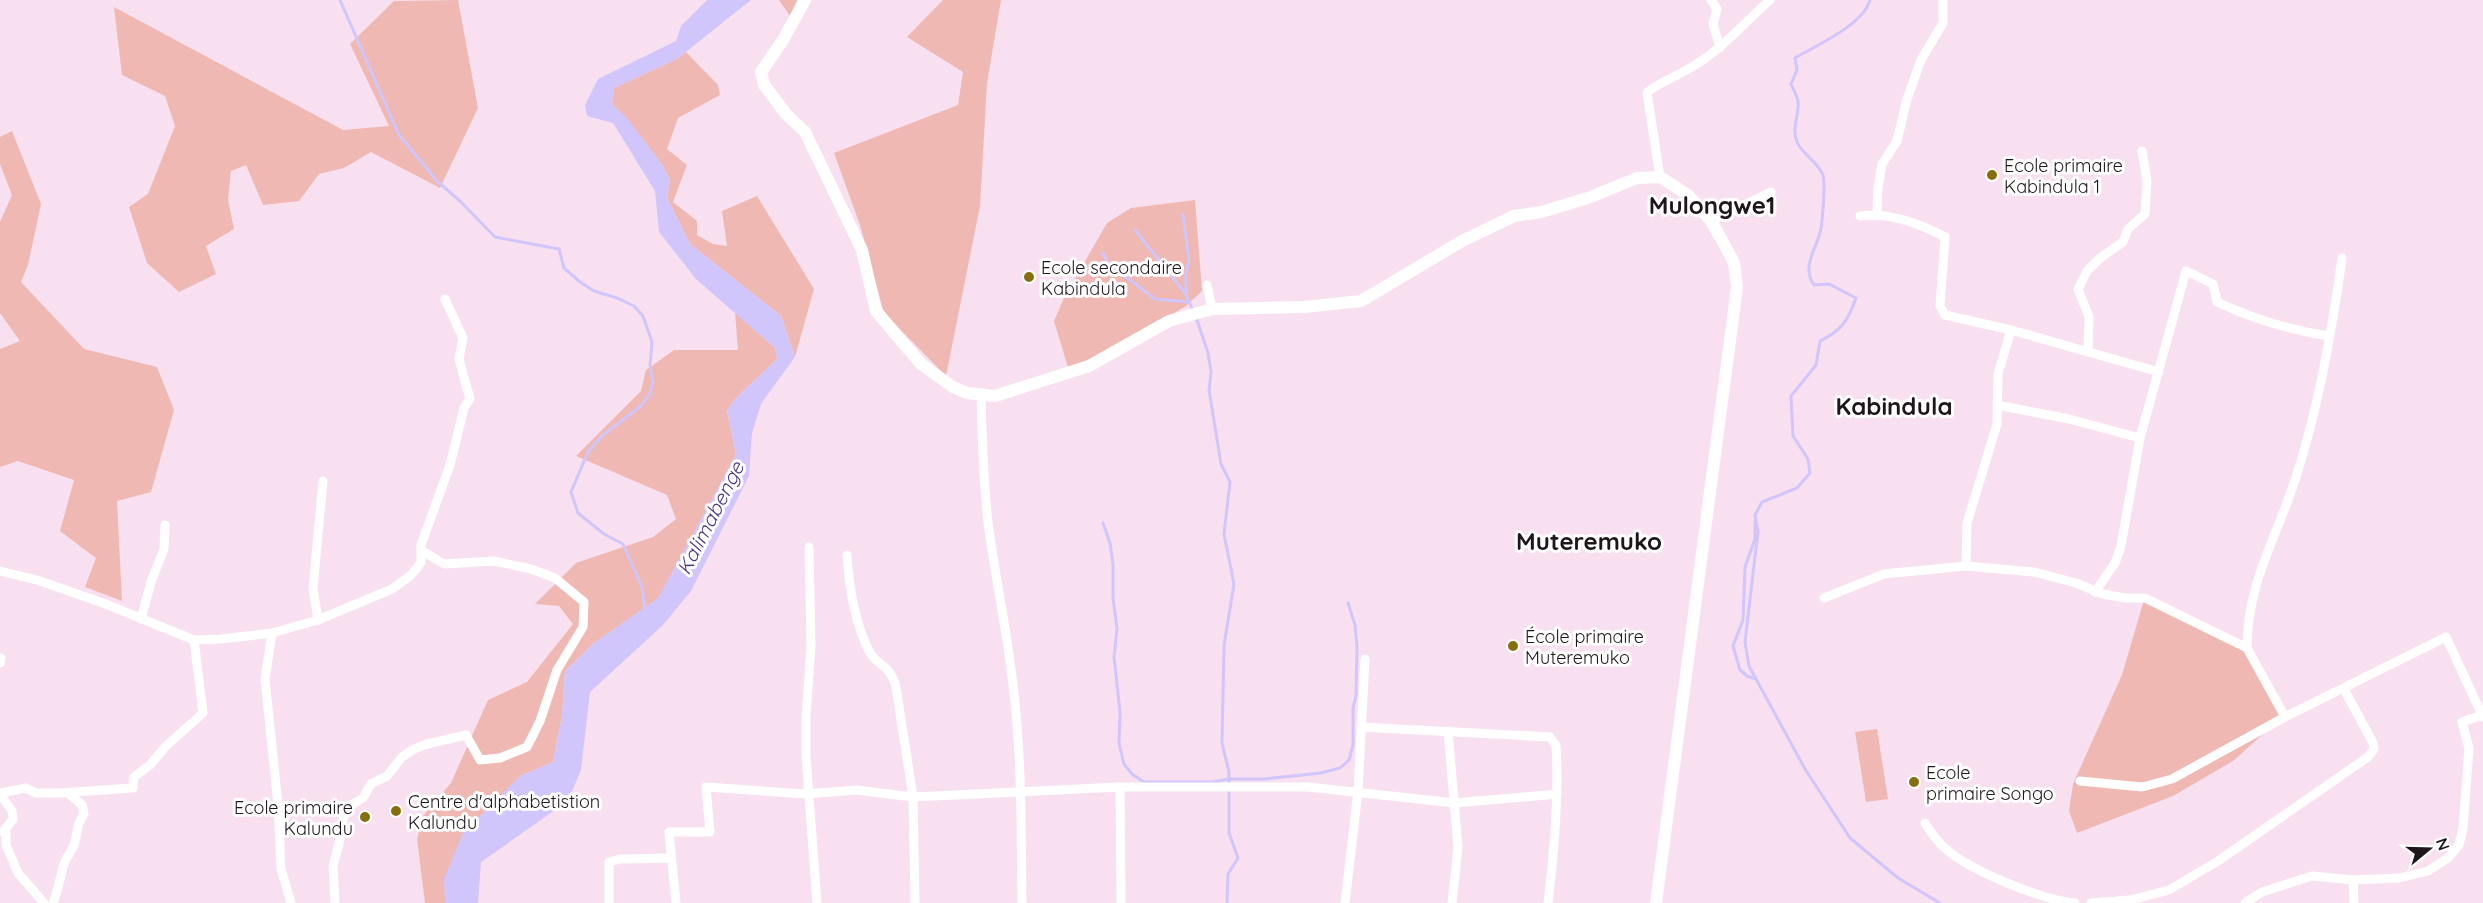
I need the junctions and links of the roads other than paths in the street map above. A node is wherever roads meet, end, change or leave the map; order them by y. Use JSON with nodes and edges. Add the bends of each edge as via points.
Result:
{"nodes":[{"id":1,"x":805,"y":0,"type":"edge"},
{"id":2,"x":1711,"y":0,"type":"edge"},
{"id":3,"x":1770,"y":0,"type":"edge"},
{"id":4,"x":1943,"y":0,"type":"edge"},
{"id":5,"x":1720,"y":48,"type":"junction"},
{"id":6,"x":2142,"y":151,"type":"dead end"},
{"id":7,"x":1660,"y":177,"type":"junction"},
{"id":8,"x":1771,"y":192,"type":"dead end"},
{"id":9,"x":1877,"y":214,"type":"junction"},
{"id":10,"x":1860,"y":216,"type":"dead end"},
{"id":11,"x":1711,"y":221,"type":"junction"},
{"id":12,"x":2342,"y":258,"type":"dead end"},
{"id":13,"x":1207,"y":285,"type":"dead end"},
{"id":14,"x":445,"y":299,"type":"dead end"},
{"id":15,"x":1212,"y":309,"type":"junction"},
{"id":16,"x":2012,"y":330,"type":"junction"},
{"id":17,"x":2329,"y":336,"type":"junction"},
{"id":18,"x":2088,"y":350,"type":"junction"},
{"id":19,"x":2159,"y":372,"type":"junction"},
{"id":20,"x":981,"y":395,"type":"junction"},
{"id":21,"x":1997,"y":405,"type":"junction"},
{"id":22,"x":2140,"y":438,"type":"junction"},
{"id":23,"x":322,"y":481,"type":"dead end"},
{"id":24,"x":165,"y":525,"type":"dead end"},
{"id":25,"x":809,"y":547,"type":"dead end"},
{"id":26,"x":421,"y":550,"type":"junction"},
{"id":27,"x":847,"y":555,"type":"dead end"},
{"id":28,"x":1966,"y":566,"type":"junction"},
{"id":29,"x":0,"y":571,"type":"edge"},
{"id":30,"x":2095,"y":592,"type":"junction"},
{"id":31,"x":1824,"y":598,"type":"dead end"},
{"id":32,"x":141,"y":619,"type":"junction"},
{"id":33,"x":318,"y":620,"type":"junction"},
{"id":34,"x":272,"y":633,"type":"junction"},
{"id":35,"x":194,"y":640,"type":"junction"},
{"id":36,"x":2247,"y":648,"type":"junction"},
{"id":37,"x":1365,"y":659,"type":"dead end"},
{"id":38,"x":2344,"y":688,"type":"junction"},
{"id":39,"x":2482,"y":716,"type":"edge"},
{"id":40,"x":2285,"y":717,"type":"junction"},
{"id":41,"x":1361,"y":727,"type":"junction"},
{"id":42,"x":1448,"y":731,"type":"junction"},
{"id":43,"x":2080,"y":781,"type":"dead end"},
{"id":44,"x":1120,"y":787,"type":"junction"},
{"id":45,"x":1020,"y":791,"type":"junction"},
{"id":46,"x":1358,"y":791,"type":"junction"},
{"id":47,"x":0,"y":793,"type":"edge"},
{"id":48,"x":68,"y":793,"type":"junction"},
{"id":49,"x":808,"y":793,"type":"junction"},
{"id":50,"x":1557,"y":794,"type":"junction"},
{"id":51,"x":913,"y":797,"type":"junction"},
{"id":52,"x":1455,"y":803,"type":"junction"},
{"id":53,"x":1925,"y":823,"type":"dead end"},
{"id":54,"x":3,"y":832,"type":"edge"},
{"id":55,"x":670,"y":858,"type":"junction"},
{"id":56,"x":2353,"y":880,"type":"junction"},
{"id":57,"x":44,"y":903,"type":"edge"},
{"id":58,"x":53,"y":903,"type":"edge"},
{"id":59,"x":291,"y":903,"type":"edge"},
{"id":60,"x":335,"y":903,"type":"edge"},
{"id":61,"x":609,"y":903,"type":"edge"},
{"id":62,"x":676,"y":903,"type":"edge"},
{"id":63,"x":818,"y":903,"type":"edge"},
{"id":64,"x":915,"y":903,"type":"edge"},
{"id":65,"x":1022,"y":903,"type":"edge"},
{"id":66,"x":1121,"y":903,"type":"edge"},
{"id":67,"x":1345,"y":903,"type":"edge"},
{"id":68,"x":1452,"y":903,"type":"edge"},
{"id":69,"x":1548,"y":903,"type":"edge"},
{"id":70,"x":1656,"y":903,"type":"edge"},
{"id":71,"x":2075,"y":903,"type":"edge"},
{"id":72,"x":2091,"y":903,"type":"edge"},
{"id":73,"x":2245,"y":903,"type":"edge"},
{"id":74,"x":2354,"y":903,"type":"edge"}],
"edges":[{"from":1,"to":20,"type":"street","via":[[761,72],[764,85],[805,132],[862,250],[876,311],[921,364],[953,387]]},
{"from":2,"to":5,"type":"street","via":[[1717,9],[1713,24]]},
{"from":3,"to":5,"type":"street"},
{"from":4,"to":9,"type":"street","via":[[1942,23],[1921,60],[1897,141],[1882,164]]},
{"from":5,"to":7,"type":"street","via":[[1647,93]]},
{"from":6,"to":18,"type":"street","via":[[2147,181],[2145,214],[2128,229],[2123,242],[2087,271],[2078,289],[2089,317]]},
{"from":7,"to":11,"type":"street","via":[[1688,195]]},
{"from":7,"to":15,"type":"street","via":[[1637,178],[1588,198],[1514,216],[1462,241],[1361,301]]},
{"from":8,"to":11,"type":"street"},
{"from":9,"to":10,"type":"street"},
{"from":9,"to":16,"type":"street","via":[[1924,226],[1945,237],[1940,306],[1945,315]]},
{"from":11,"to":70,"type":"street","via":[[1734,263],[1737,287]]},
{"from":12,"to":17,"type":"street"},
{"from":13,"to":15,"type":"street"},
{"from":14,"to":26,"type":"street","via":[[463,339],[459,359],[471,399],[464,408],[450,465]]},
{"from":15,"to":20,"type":"street","via":[[1169,321],[1089,366],[995,396]]},
{"from":16,"to":18,"type":"street"},
{"from":16,"to":21,"type":"street","via":[[1998,374]]},
{"from":17,"to":19,"type":"street","via":[[2246,315],[2217,302],[2213,284],[2186,272]]},
{"from":17,"to":36,"type":"street","via":[[2320,395],[2297,476],[2254,588],[2247,622]]},
{"from":18,"to":19,"type":"street"},
{"from":19,"to":22,"type":"street"},
{"from":20,"to":45,"type":"street","via":[[988,524],[1013,685]]},
{"from":21,"to":22,"type":"street","via":[[2069,418]]},
{"from":21,"to":28,"type":"street","via":[[1994,435],[1967,524]]},
{"from":22,"to":30,"type":"street","via":[[2121,546],[2115,563]]},
{"from":23,"to":33,"type":"street","via":[[313,588]]},
{"from":24,"to":32,"type":"street","via":[[164,549]]},
{"from":25,"to":49,"type":"street"},
{"from":26,"to":33,"type":"street","via":[[421,561],[410,576],[369,600]]},
{"from":26,"to":60,"type":"street","via":[[444,564],[494,561],[555,578],[584,602],[583,627],[557,670],[527,747],[500,758],[480,760],[466,735],[427,744],[402,757],[387,776],[371,784],[363,798],[345,810],[333,866]]},
{"from":27,"to":51,"type":"street","via":[[864,640],[873,657],[890,671],[896,687]]},
{"from":28,"to":30,"type":"street","via":[[2034,572]]},
{"from":28,"to":31,"type":"street","via":[[1884,574]]},
{"from":29,"to":32,"type":"street","via":[[37,580]]},
{"from":30,"to":36,"type":"street","via":[[2145,598]]},
{"from":32,"to":35,"type":"street"},
{"from":33,"to":34,"type":"street"},
{"from":34,"to":35,"type":"street"},
{"from":34,"to":59,"type":"street","via":[[266,679],[281,869]]},
{"from":35,"to":48,"type":"street","via":[[203,713],[134,777],[133,788]]},
{"from":36,"to":40,"type":"street"},
{"from":37,"to":41,"type":"street"},
{"from":38,"to":39,"type":"street","via":[[2446,637]]},
{"from":38,"to":40,"type":"street"},
{"from":38,"to":72,"type":"street","via":[[2373,744],[2374,749],[2367,757],[2180,884],[2141,898]]},
{"from":39,"to":56,"type":"street","via":[[2462,722],[2469,748],[2463,828],[2455,852],[2413,876]]},
{"from":40,"to":43,"type":"street","via":[[2172,779],[2142,787]]},
{"from":41,"to":42,"type":"street"},
{"from":41,"to":46,"type":"street"},
{"from":42,"to":50,"type":"street","via":[[1550,737],[1556,746]]},
{"from":42,"to":52,"type":"street"},
{"from":44,"to":45,"type":"street"},
{"from":44,"to":46,"type":"street","via":[[1308,787]]},
{"from":44,"to":66,"type":"street"},
{"from":45,"to":51,"type":"street"},
{"from":45,"to":65,"type":"street"},
{"from":46,"to":52,"type":"street"},
{"from":46,"to":67,"type":"street"},
{"from":47,"to":48,"type":"street","via":[[26,788],[36,793]]},
{"from":47,"to":54,"type":"street","via":[[13,819]]},
{"from":48,"to":58,"type":"street","via":[[82,805],[84,814],[63,865]]},
{"from":49,"to":51,"type":"street","via":[[857,790]]},
{"from":49,"to":55,"type":"street","via":[[706,787],[710,832],[669,832]]},
{"from":49,"to":63,"type":"street"},
{"from":50,"to":52,"type":"street"},
{"from":50,"to":69,"type":"street"},
{"from":51,"to":64,"type":"street"},
{"from":52,"to":68,"type":"street","via":[[1457,865]]},
{"from":53,"to":71,"type":"street","via":[[1944,848],[1969,866],[2049,900]]},
{"from":54,"to":57,"type":"street","via":[[18,873]]},
{"from":55,"to":61,"type":"street","via":[[609,862]]},
{"from":55,"to":62,"type":"street"},
{"from":56,"to":73,"type":"street","via":[[2312,876],[2262,892]]},
{"from":56,"to":74,"type":"street"}]}
